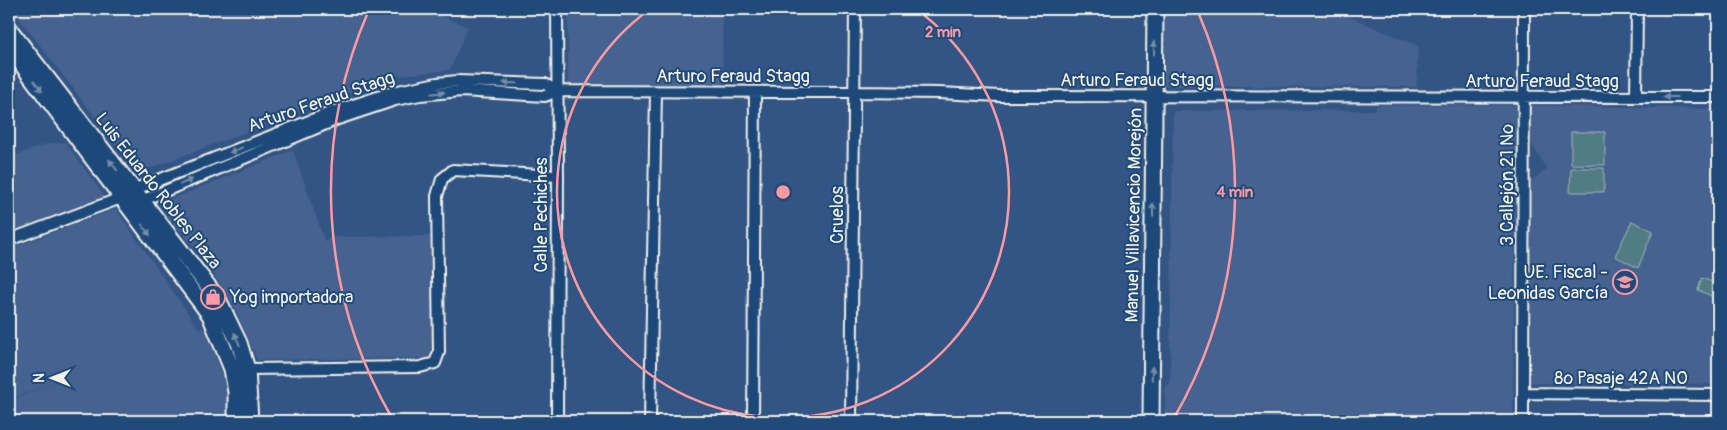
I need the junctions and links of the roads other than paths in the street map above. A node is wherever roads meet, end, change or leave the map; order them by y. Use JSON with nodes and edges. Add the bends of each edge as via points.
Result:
{"nodes":[{"id":1,"x":556,"y":9,"type":"edge"},
{"id":2,"x":855,"y":9,"type":"edge"},
{"id":3,"x":1155,"y":9,"type":"edge"},
{"id":4,"x":1524,"y":9,"type":"edge"},
{"id":5,"x":1637,"y":9,"type":"edge"},
{"id":6,"x":9,"y":29,"type":"edge"},
{"id":7,"x":9,"y":47,"type":"edge"},
{"id":8,"x":556,"y":91,"type":"junction"},
{"id":9,"x":656,"y":92,"type":"junction"},
{"id":10,"x":854,"y":92,"type":"junction"},
{"id":11,"x":755,"y":93,"type":"junction"},
{"id":12,"x":1154,"y":96,"type":"junction"},
{"id":13,"x":1524,"y":97,"type":"junction"},
{"id":14,"x":1636,"y":97,"type":"junction"},
{"id":15,"x":1718,"y":97,"type":"edge"},
{"id":16,"x":558,"y":176,"type":"junction"},
{"id":17,"x":132,"y":196,"type":"junction"},
{"id":18,"x":9,"y":240,"type":"edge"},
{"id":19,"x":247,"y":369,"type":"junction"},
{"id":20,"x":1523,"y":393,"type":"junction"},
{"id":21,"x":1718,"y":395,"type":"edge"},
{"id":22,"x":236,"y":421,"type":"edge"},
{"id":23,"x":250,"y":421,"type":"edge"},
{"id":24,"x":557,"y":421,"type":"edge"},
{"id":25,"x":650,"y":421,"type":"edge"},
{"id":26,"x":753,"y":421,"type":"edge"},
{"id":27,"x":851,"y":421,"type":"edge"},
{"id":28,"x":1151,"y":421,"type":"edge"},
{"id":29,"x":1522,"y":421,"type":"edge"}],
"edges":[{"from":1,"to":8,"type":"street","name":"Calle Pechiches"},
{"from":2,"to":10,"type":"street","name":"Cruelos"},
{"from":12,"to":3,"type":"street","name":"Manuel Villavicencio Morejón","one_way":true},
{"from":4,"to":13,"type":"street","name":"3 Callejón 21 No"},
{"from":5,"to":14,"type":"street"},
{"from":17,"to":6,"type":"street","name":"Luis Eduardo Robles Plaza","one_way":true},
{"from":7,"to":17,"type":"street","name":"Luis Eduardo Robles Plaza","one_way":true},
{"from":8,"to":9,"type":"street","name":"Arturo Feraud Stagg"},
{"from":8,"to":16,"type":"street","name":"Calle Pechiches"},
{"from":8,"to":17,"type":"street","name":"Arturo Feraud Stagg","via":[[544,96],[441,92],[395,100]]},
{"from":9,"to":11,"type":"street","name":"Arturo Feraud Stagg"},
{"from":9,"to":25,"type":"street"},
{"from":10,"to":11,"type":"street","name":"Arturo Feraud Stagg"},
{"from":10,"to":12,"type":"street","name":"Arturo Feraud Stagg"},
{"from":10,"to":27,"type":"street","name":"Cruelos"},
{"from":11,"to":26,"type":"street"},
{"from":12,"to":13,"type":"street","name":"Arturo Feraud Stagg"},
{"from":28,"to":12,"type":"street","name":"Manuel Villavicencio Morejón","one_way":true},
{"from":13,"to":14,"type":"street","name":"Arturo Feraud Stagg"},
{"from":13,"to":20,"type":"street","name":"3 Callejón 21 No"},
{"from":15,"to":14,"type":"street","name":"Arturo Feraud Stagg","one_way":true},
{"from":16,"to":19,"type":"street","via":[[453,170],[442,178],[437,196],[440,352],[435,363],[420,367]]},
{"from":16,"to":24,"type":"street","name":"Calle Pechiches"},
{"from":17,"to":18,"type":"street","name":"Arturo Feraud Stagg"},
{"from":19,"to":17,"type":"street","name":"Luis Eduardo Robles Plaza","one_way":true,"via":[[239,343],[218,299]]},
{"from":17,"to":22,"type":"street","name":"Luis Eduardo Robles Plaza","one_way":true,"via":[[210,315],[232,369]]},
{"from":19,"to":23,"type":"street","name":"Luis Eduardo Robles Plaza"},
{"from":20,"to":21,"type":"street","name":"8º Pasaje 42A NO"},
{"from":20,"to":29,"type":"street","name":"3 Callejón 21 No"}]}
